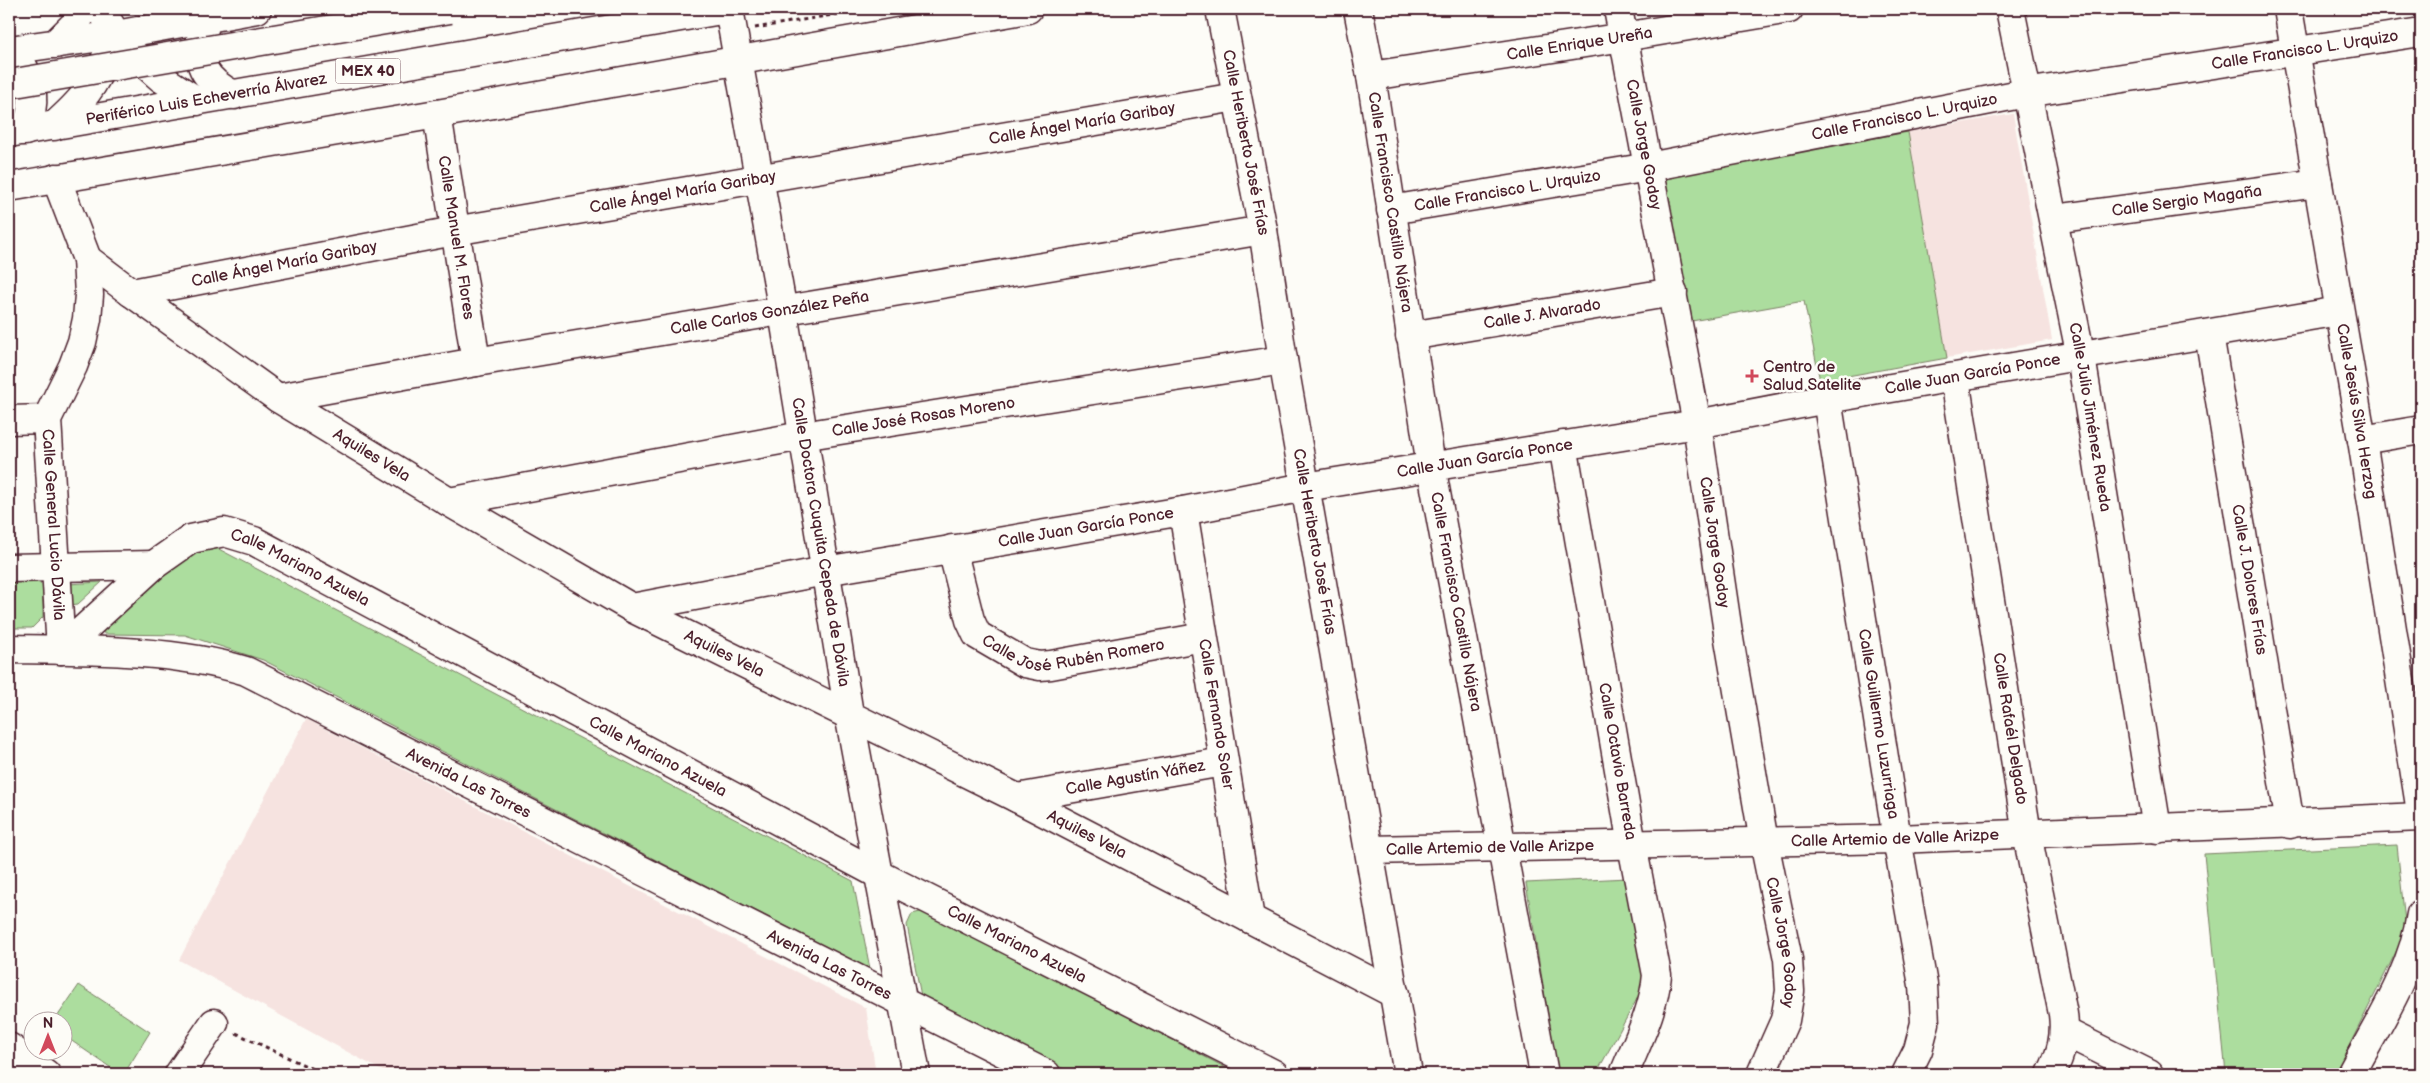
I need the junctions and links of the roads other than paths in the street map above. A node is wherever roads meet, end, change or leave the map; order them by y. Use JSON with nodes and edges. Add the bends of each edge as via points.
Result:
{"nodes":[{"id":1,"x":85,"y":9,"type":"edge"},
{"id":2,"x":101,"y":9,"type":"edge"},
{"id":3,"x":116,"y":9,"type":"edge"},
{"id":4,"x":257,"y":9,"type":"edge"},
{"id":5,"x":450,"y":9,"type":"edge"},
{"id":6,"x":728,"y":9,"type":"edge"},
{"id":7,"x":1028,"y":9,"type":"edge"},
{"id":8,"x":1220,"y":9,"type":"edge"},
{"id":9,"x":1358,"y":9,"type":"edge"},
{"id":10,"x":1618,"y":9,"type":"edge"},
{"id":11,"x":1789,"y":9,"type":"edge"},
{"id":12,"x":2010,"y":9,"type":"edge"},
{"id":13,"x":2288,"y":9,"type":"edge"},
{"id":14,"x":210,"y":16,"type":"junction"},
{"id":15,"x":2421,"y":32,"type":"edge"},
{"id":16,"x":116,"y":35,"type":"junction"},
{"id":17,"x":1624,"y":37,"type":"junction"},
{"id":18,"x":55,"y":44,"type":"junction"},
{"id":19,"x":9,"y":50,"type":"edge"},
{"id":20,"x":2296,"y":51,"type":"junction"},
{"id":21,"x":738,"y":60,"type":"junction"},
{"id":22,"x":1371,"y":76,"type":"junction"},
{"id":23,"x":9,"y":84,"type":"edge"},
{"id":24,"x":2026,"y":93,"type":"junction"},
{"id":25,"x":234,"y":94,"type":"junction"},
{"id":26,"x":1236,"y":97,"type":"junction"},
{"id":27,"x":197,"y":101,"type":"junction"},
{"id":28,"x":437,"y":114,"type":"junction"},
{"id":29,"x":54,"y":126,"type":"junction"},
{"id":30,"x":17,"y":132,"type":"edge"},
{"id":31,"x":1649,"y":167,"type":"junction"},
{"id":32,"x":56,"y":178,"type":"junction"},
{"id":33,"x":758,"y":180,"type":"junction"},
{"id":34,"x":2318,"y":182,"type":"junction"},
{"id":35,"x":9,"y":187,"type":"edge"},
{"id":36,"x":1391,"y":210,"type":"junction"},
{"id":37,"x":2054,"y":219,"type":"junction"},
{"id":38,"x":1263,"y":230,"type":"junction"},
{"id":39,"x":454,"y":231,"type":"junction"},
{"id":40,"x":87,"y":258,"type":"junction"},
{"id":41,"x":1673,"y":292,"type":"junction"},
{"id":42,"x":132,"y":293,"type":"junction"},
{"id":43,"x":783,"y":312,"type":"junction"},
{"id":44,"x":2339,"y":312,"type":"junction"},
{"id":45,"x":2208,"y":334,"type":"junction"},
{"id":46,"x":1410,"y":336,"type":"junction"},
{"id":47,"x":2081,"y":356,"type":"junction"},
{"id":48,"x":1283,"y":360,"type":"junction"},
{"id":49,"x":476,"y":362,"type":"junction"},
{"id":50,"x":1955,"y":378,"type":"junction"},
{"id":51,"x":278,"y":398,"type":"junction"},
{"id":52,"x":1827,"y":399,"type":"junction"},
{"id":53,"x":46,"y":419,"type":"junction"},
{"id":54,"x":9,"y":420,"type":"edge"},
{"id":55,"x":1697,"y":424,"type":"junction"},
{"id":56,"x":2421,"y":430,"type":"edge"},
{"id":57,"x":802,"y":436,"type":"junction"},
{"id":58,"x":2362,"y":440,"type":"junction"},
{"id":59,"x":1563,"y":444,"type":"junction"},
{"id":60,"x":1431,"y":466,"type":"junction"},
{"id":61,"x":1305,"y":487,"type":"junction"},
{"id":62,"x":449,"y":502,"type":"junction"},
{"id":63,"x":1183,"y":511,"type":"junction"},
{"id":64,"x":952,"y":549,"type":"junction"},
{"id":65,"x":154,"y":565,"type":"junction"},
{"id":66,"x":55,"y":567,"type":"junction"},
{"id":67,"x":9,"y":568,"type":"edge"},
{"id":68,"x":825,"y":571,"type":"junction"},
{"id":69,"x":632,"y":608,"type":"junction"},
{"id":70,"x":1203,"y":637,"type":"junction"},
{"id":71,"x":9,"y":649,"type":"edge"},
{"id":72,"x":61,"y":650,"type":"junction"},
{"id":73,"x":849,"y":714,"type":"junction"},
{"id":74,"x":1223,"y":762,"type":"junction"},
{"id":75,"x":1017,"y":798,"type":"junction"},
{"id":76,"x":2421,"y":812,"type":"edge"},
{"id":77,"x":2421,"y":817,"type":"edge"},
{"id":78,"x":2290,"y":824,"type":"junction"},
{"id":79,"x":2157,"y":829,"type":"junction"},
{"id":80,"x":2027,"y":834,"type":"junction"},
{"id":81,"x":1897,"y":839,"type":"junction"},
{"id":82,"x":1764,"y":842,"type":"junction"},
{"id":83,"x":1632,"y":845,"type":"junction"},
{"id":84,"x":1503,"y":848,"type":"junction"},
{"id":85,"x":1370,"y":850,"type":"junction"},
{"id":86,"x":878,"y":874,"type":"junction"},
{"id":87,"x":2421,"y":914,"type":"edge"},
{"id":88,"x":1250,"y":919,"type":"junction"},
{"id":89,"x":1395,"y":994,"type":"junction"},
{"id":90,"x":904,"y":1001,"type":"junction"},
{"id":91,"x":214,"y":1022,"type":"road end"},
{"id":92,"x":2065,"y":1032,"type":"junction"},
{"id":93,"x":9,"y":1047,"type":"edge"},
{"id":94,"x":46,"y":1074,"type":"edge"},
{"id":95,"x":179,"y":1074,"type":"edge"},
{"id":96,"x":916,"y":1074,"type":"edge"},
{"id":97,"x":1046,"y":1074,"type":"edge"},
{"id":98,"x":1274,"y":1074,"type":"edge"},
{"id":99,"x":1408,"y":1074,"type":"edge"},
{"id":100,"x":1544,"y":1074,"type":"edge"},
{"id":101,"x":1624,"y":1074,"type":"edge"},
{"id":102,"x":1761,"y":1074,"type":"edge"},
{"id":103,"x":1906,"y":1074,"type":"edge"},
{"id":104,"x":2051,"y":1074,"type":"edge"},
{"id":105,"x":2149,"y":1074,"type":"edge"},
{"id":106,"x":2351,"y":1074,"type":"edge"}],
"edges":[{"from":1,"to":18,"type":"main road"},
{"from":2,"to":16,"type":"main road"},
{"from":3,"to":16,"type":"main road"},
{"from":4,"to":14,"type":"main road"},
{"from":5,"to":23,"type":"main road","bridge":true},
{"from":6,"to":21,"type":"main road","name":"Calle Doctora Cuquita Cepeda de Dávila"},
{"from":6,"to":25,"type":"main road","name":"Periférico Luis Echeverría Álvarez","number":"MEX 40"},
{"from":7,"to":21,"type":"main road"},
{"from":8,"to":26,"type":"main road","name":"Calle Heriberto José Frías"},
{"from":9,"to":22,"type":"main road","name":"Calle Francisco Castillo Nájera"},
{"from":10,"to":17,"type":"main road","name":"Calle Jorge Godoy"},
{"from":11,"to":17,"type":"main road","name":"Calle Enrique Ureña"},
{"from":12,"to":24,"type":"main road","name":"Calle Julio Jiménez Rueda"},
{"from":13,"to":20,"type":"main road","name":"Calle Jesús Silva Herzog"},
{"from":14,"to":16,"type":"main road"},
{"from":14,"to":25,"type":"main road","via":[[200,45],[201,60],[206,75],[216,86]]},
{"from":15,"to":20,"type":"main road","name":"Calle Francisco L. Urquizo"},
{"from":16,"to":18,"type":"main road"},
{"from":16,"to":27,"type":"main road","via":[[156,74]]},
{"from":16,"to":29,"type":"main road","via":[[91,88]]},
{"from":17,"to":22,"type":"main road","name":"Calle Enrique Ureña"},
{"from":17,"to":31,"type":"main road","name":"Calle Jorge Godoy"},
{"from":18,"to":19,"type":"main road"},
{"from":19,"to":30,"type":"main road","via":[[23,66],[32,87],[32,110]]},
{"from":20,"to":24,"type":"main road","name":"Calle Francisco L. Urquizo"},
{"from":20,"to":34,"type":"main road","name":"Calle Jesús Silva Herzog"},
{"from":21,"to":28,"type":"main road"},
{"from":21,"to":33,"type":"main road","name":"Calle Doctora Cuquita Cepeda de Dávila"},
{"from":22,"to":36,"type":"main road","name":"Calle Francisco Castillo Nájera"},
{"from":24,"to":31,"type":"main road","name":"Calle Francisco L. Urquizo"},
{"from":24,"to":37,"type":"main road","name":"Calle Julio Jiménez Rueda"},
{"from":25,"to":27,"type":"main road","name":"Periférico Luis Echeverría Álvarez","number":"MEX 40"},
{"from":26,"to":33,"type":"main road","name":"Calle Ángel María Garibay"},
{"from":26,"to":38,"type":"main road","name":"Calle Heriberto José Frías"},
{"from":27,"to":29,"type":"main road","name":"Periférico Luis Echeverría Álvarez","number":"MEX 40"},
{"from":28,"to":32,"type":"main road"},
{"from":28,"to":39,"type":"main road","name":"Calle Manuel M. Flores"},
{"from":29,"to":30,"type":"main road","name":"Periférico Luis Echeverría Álvarez","number":"MEX 40"},
{"from":31,"to":36,"type":"main road","name":"Calle Francisco L. Urquizo"},
{"from":31,"to":41,"type":"main road","name":"Calle Jorge Godoy"},
{"from":32,"to":35,"type":"main road"},
{"from":32,"to":40,"type":"main road"},
{"from":33,"to":39,"type":"main road","name":"Calle Ángel María Garibay"},
{"from":33,"to":43,"type":"main road","name":"Calle Doctora Cuquita Cepeda de Dávila"},
{"from":34,"to":37,"type":"main road","name":"Calle Sergio Magaña"},
{"from":34,"to":44,"type":"main road","name":"Calle Jesús Silva Herzog"},
{"from":36,"to":46,"type":"main road","name":"Calle Francisco Castillo Nájera"},
{"from":37,"to":47,"type":"main road","name":"Calle Julio Jiménez Rueda"},
{"from":38,"to":43,"type":"main road","name":"Calle Carlos González Peña"},
{"from":38,"to":48,"type":"main road","name":"Calle Heriberto José Frías"},
{"from":39,"to":42,"type":"main road","name":"Calle Ángel María Garibay"},
{"from":39,"to":49,"type":"main road","name":"Calle Manuel M. Flores"},
{"from":40,"to":42,"type":"main road","name":"Aquiles Vela"},
{"from":40,"to":53,"type":"main road","name":"Calle General Lucio Dávila","via":[[88,303],[82,342]]},
{"from":41,"to":46,"type":"main road","name":"Calle J. Alvarado"},
{"from":41,"to":55,"type":"main road","name":"Calle Jorge Godoy"},
{"from":42,"to":51,"type":"main road","name":"Aquiles Vela"},
{"from":43,"to":49,"type":"main road","name":"Calle Carlos González Peña"},
{"from":43,"to":57,"type":"main road","name":"Calle Doctora Cuquita Cepeda de Dávila"},
{"from":44,"to":45,"type":"main road","name":"Calle Juan García Ponce"},
{"from":44,"to":58,"type":"main road","name":"Calle Jesús Silva Herzog"},
{"from":45,"to":47,"type":"main road","name":"Calle Juan García Ponce"},
{"from":45,"to":78,"type":"main road","name":"Calle J. Dolores Frías"},
{"from":46,"to":60,"type":"main road","name":"Calle Francisco Castillo Nájera"},
{"from":47,"to":50,"type":"main road","name":"Calle Juan García Ponce"},
{"from":47,"to":79,"type":"main road","name":"Calle Julio Jiménez Rueda"},
{"from":48,"to":57,"type":"main road","name":"Calle José Rosas Moreno"},
{"from":48,"to":61,"type":"main road","name":"Calle Heriberto José Frías"},
{"from":49,"to":51,"type":"main road","name":"Calle Carlos González Peña"},
{"from":50,"to":52,"type":"main road","name":"Calle Juan García Ponce"},
{"from":50,"to":80,"type":"main road","name":"Calle Rafaél Delgado"},
{"from":51,"to":62,"type":"main road","name":"Aquiles Vela"},
{"from":52,"to":55,"type":"main road","name":"Calle Juan García Ponce"},
{"from":52,"to":81,"type":"main road","name":"Calle Guillermo Luzurriaga"},
{"from":53,"to":54,"type":"main road"},
{"from":53,"to":66,"type":"main road","name":"Calle General Lucio Dávila"},
{"from":55,"to":59,"type":"main road","name":"Calle Juan García Ponce"},
{"from":55,"to":82,"type":"main road","name":"Calle Jorge Godoy"},
{"from":56,"to":58,"type":"main road"},
{"from":57,"to":62,"type":"main road","name":"Calle José Rosas Moreno"},
{"from":57,"to":68,"type":"main road","name":"Calle Doctora Cuquita Cepeda de Dávila"},
{"from":58,"to":76,"type":"main road","name":"Calle Jesús Silva Herzog"},
{"from":59,"to":60,"type":"main road","name":"Calle Juan García Ponce"},
{"from":59,"to":83,"type":"main road","name":"Calle Octavio Barreda"},
{"from":60,"to":61,"type":"main road","name":"Calle Juan García Ponce"},
{"from":60,"to":84,"type":"main road","name":"Calle Francisco Castillo Nájera"},
{"from":61,"to":63,"type":"main road","name":"Calle Juan García Ponce"},
{"from":61,"to":85,"type":"main road","name":"Calle Heriberto José Frías"},
{"from":62,"to":69,"type":"main road","name":"Aquiles Vela"},
{"from":63,"to":64,"type":"main road","name":"Calle Juan García Ponce"},
{"from":63,"to":70,"type":"main road","name":"Calle Fernando Soler"},
{"from":64,"to":68,"type":"main road","name":"Calle Juan García Ponce"},
{"from":64,"to":70,"type":"main road","name":"Calle José Rubén Romero","via":[[973,629],[984,642],[1025,663],[1051,665]]},
{"from":65,"to":66,"type":"main road"},
{"from":65,"to":72,"type":"main road","name":"Calle Mariano Azuela"},
{"from":65,"to":86,"type":"main road","name":"Calle Mariano Azuela","via":[[191,539],[224,532],[254,541]]},
{"from":66,"to":67,"type":"main road"},
{"from":66,"to":72,"type":"main road","name":"Calle General Lucio Dávila"},
{"from":68,"to":69,"type":"main road","name":"Calle Juan García Ponce"},
{"from":68,"to":73,"type":"main road","name":"Calle Doctora Cuquita Cepeda de Dávila"},
{"from":69,"to":73,"type":"main road","name":"Aquiles Vela"},
{"from":70,"to":74,"type":"main road","name":"Calle Fernando Soler"},
{"from":71,"to":72,"type":"main road","name":"Avenida Las Torres"},
{"from":72,"to":90,"type":"main road","name":"Avenida Las Torres","via":[[182,657],[218,662],[246,671]]},
{"from":73,"to":75,"type":"main road","name":"Aquiles Vela"},
{"from":73,"to":86,"type":"main road","name":"Calle Doctora Cuquita Cepeda de Dávila"},
{"from":74,"to":75,"type":"main road","name":"Calle Agustín Yáñez"},
{"from":74,"to":88,"type":"main road","name":"Calle Fernando Soler"},
{"from":75,"to":88,"type":"main road","name":"Aquiles Vela"},
{"from":77,"to":78,"type":"main road","name":"Calle Artemio de Valle Arizpe"},
{"from":78,"to":79,"type":"main road","name":"Calle Artemio de Valle Arizpe"},
{"from":79,"to":80,"type":"main road","name":"Calle Artemio de Valle Arizpe"},
{"from":80,"to":81,"type":"main road","name":"Calle Artemio de Valle Arizpe"},
{"from":80,"to":92,"type":"main road","name":"Calle Rafaél Delgado"},
{"from":81,"to":82,"type":"main road","name":"Calle Artemio de Valle Arizpe"},
{"from":81,"to":103,"type":"main road","name":"Calle Guillermo Luzurriaga","via":[[1923,985],[1925,1022],[1918,1050]]},
{"from":82,"to":83,"type":"main road","name":"Calle Artemio de Valle Arizpe"},
{"from":82,"to":102,"type":"main road","name":"Calle Jorge Godoy","via":[[1788,959],[1790,991],[1785,1020]]},
{"from":83,"to":84,"type":"main road","name":"Calle Artemio de Valle Arizpe"},
{"from":83,"to":101,"type":"main road","name":"Calle Octavio Barreda","via":[[1657,975],[1650,1012]]},
{"from":84,"to":85,"type":"main road","name":"Calle Artemio de Valle Arizpe"},
{"from":84,"to":100,"type":"main road","name":"Calle Francisco Castillo Nájera"},
{"from":85,"to":89,"type":"main road","name":"Calle Heriberto José Frías"},
{"from":86,"to":90,"type":"main road","name":"Calle Doctora Cuquita Cepeda de Dávila"},
{"from":86,"to":98,"type":"main road","name":"Calle Mariano Azuela"},
{"from":87,"to":106,"type":"main road","via":[[2406,972]]},
{"from":88,"to":89,"type":"main road","name":"Aquiles Vela"},
{"from":89,"to":99,"type":"main road","name":"Calle Heriberto José Frías"},
{"from":90,"to":96,"type":"main road","name":"Calle Doctora Cuquita Cepeda de Dávila"},
{"from":90,"to":97,"type":"main road","name":"Avenida Las Torres"},
{"from":91,"to":95,"type":"main road"},
{"from":92,"to":104,"type":"main road","name":"Calle Rafaél Delgado","via":[[2062,1050]]},
{"from":92,"to":105,"type":"main road"},
{"from":93,"to":94,"type":"main road"}]}
